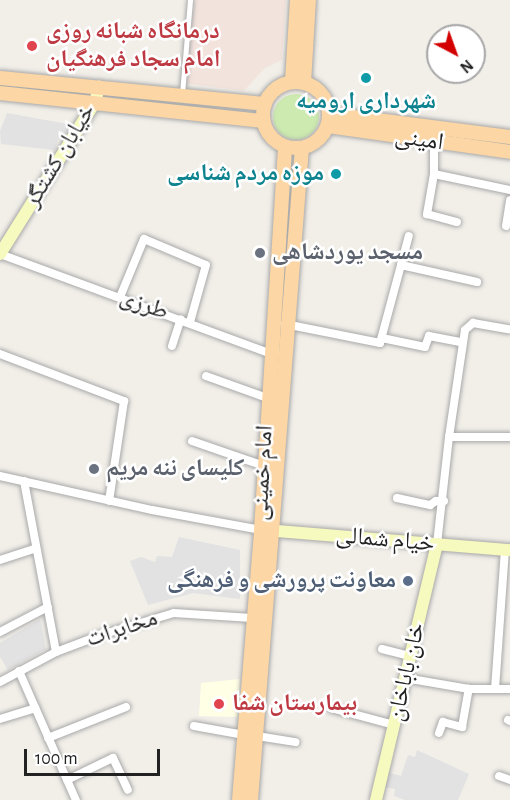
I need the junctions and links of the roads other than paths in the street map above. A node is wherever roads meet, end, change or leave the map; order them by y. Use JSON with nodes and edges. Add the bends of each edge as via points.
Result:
{"nodes":[{"id":1,"x":190,"y":0,"type":"edge"},
{"id":2,"x":297,"y":0,"type":"edge"},
{"id":3,"x":309,"y":0,"type":"edge"},
{"id":4,"x":0,"y":78,"type":"edge"},
{"id":5,"x":298,"y":83,"type":"junction"},
{"id":6,"x":99,"y":87,"type":"junction"},
{"id":7,"x":0,"y":93,"type":"edge"},
{"id":8,"x":182,"y":94,"type":"junction"},
{"id":9,"x":95,"y":102,"type":"junction"},
{"id":10,"x":265,"y":104,"type":"junction"},
{"id":11,"x":329,"y":120,"type":"junction"},
{"id":12,"x":264,"y":122,"type":"junction"},
{"id":13,"x":435,"y":126,"type":"junction"},
{"id":14,"x":510,"y":137,"type":"edge"},
{"id":15,"x":434,"y":142,"type":"junction"},
{"id":16,"x":285,"y":147,"type":"junction"},
{"id":17,"x":302,"y":148,"type":"junction"},
{"id":18,"x":510,"y":152,"type":"edge"},
{"id":19,"x":434,"y":174,"type":"junction"},
{"id":20,"x":510,"y":190,"type":"edge"},
{"id":21,"x":510,"y":200,"type":"edge"},
{"id":22,"x":457,"y":222,"type":"dead end"},
{"id":23,"x":506,"y":226,"type":"dead end"},
{"id":24,"x":409,"y":236,"type":"dead end"},
{"id":25,"x":0,"y":254,"type":"edge"},
{"id":26,"x":401,"y":265,"type":"junction"},
{"id":27,"x":477,"y":282,"type":"dead end"},
{"id":28,"x":120,"y":297,"type":"junction"},
{"id":29,"x":186,"y":320,"type":"junction"},
{"id":30,"x":273,"y":321,"type":"junction"},
{"id":31,"x":290,"y":325,"type":"junction"},
{"id":32,"x":508,"y":329,"type":"dead end"},
{"id":33,"x":381,"y":341,"type":"junction"},
{"id":34,"x":461,"y":342,"type":"junction"},
{"id":35,"x":172,"y":346,"type":"dead end"},
{"id":36,"x":270,"y":353,"type":"junction"},
{"id":37,"x":0,"y":354,"type":"edge"},
{"id":38,"x":286,"y":360,"type":"junction"},
{"id":39,"x":206,"y":376,"type":"dead end"},
{"id":40,"x":267,"y":399,"type":"junction"},
{"id":41,"x":283,"y":401,"type":"junction"},
{"id":42,"x":449,"y":437,"type":"junction"},
{"id":43,"x":510,"y":437,"type":"edge"},
{"id":44,"x":192,"y":441,"type":"dead end"},
{"id":45,"x":264,"y":466,"type":"junction"},
{"id":46,"x":0,"y":476,"type":"edge"},
{"id":47,"x":24,"y":481,"type":"junction"},
{"id":48,"x":397,"y":498,"type":"dead end"},
{"id":49,"x":109,"y":501,"type":"junction"},
{"id":50,"x":444,"y":501,"type":"junction"},
{"id":51,"x":267,"y":530,"type":"junction"},
{"id":52,"x":437,"y":544,"type":"junction"},
{"id":53,"x":36,"y":548,"type":"junction"},
{"id":54,"x":508,"y":550,"type":"edge"},
{"id":55,"x":0,"y":560,"type":"edge"},
{"id":56,"x":48,"y":607,"type":"junction"},
{"id":57,"x":252,"y":618,"type":"junction"},
{"id":58,"x":0,"y":632,"type":"edge"},
{"id":59,"x":382,"y":649,"type":"dead end"},
{"id":60,"x":56,"y":652,"type":"junction"},
{"id":61,"x":410,"y":656,"type":"junction"},
{"id":62,"x":19,"y":671,"type":"junction"},
{"id":63,"x":405,"y":678,"type":"junction"},
{"id":64,"x":0,"y":682,"type":"edge"},
{"id":65,"x":469,"y":689,"type":"junction"},
{"id":66,"x":495,"y":689,"type":"junction"},
{"id":67,"x":510,"y":689,"type":"edge"},
{"id":68,"x":126,"y":707,"type":"dead end"},
{"id":69,"x":35,"y":708,"type":"junction"},
{"id":70,"x":331,"y":708,"type":"dead end"},
{"id":71,"x":0,"y":719,"type":"edge"},
{"id":72,"x":394,"y":725,"type":"junction"},
{"id":73,"x":194,"y":726,"type":"dead end"},
{"id":74,"x":439,"y":733,"type":"dead end"},
{"id":75,"x":251,"y":736,"type":"junction"},
{"id":76,"x":48,"y":738,"type":"junction"},
{"id":77,"x":296,"y":742,"type":"dead end"},
{"id":78,"x":499,"y":776,"type":"dead end"},
{"id":79,"x":67,"y":780,"type":"junction"},
{"id":80,"x":510,"y":780,"type":"edge"},
{"id":81,"x":128,"y":790,"type":"dead end"},
{"id":82,"x":76,"y":800,"type":"edge"},
{"id":83,"x":239,"y":800,"type":"edge"},
{"id":84,"x":251,"y":800,"type":"edge"},
{"id":85,"x":376,"y":800,"type":"edge"}],
"edges":[{"from":1,"to":8,"type":"lane"},
{"from":2,"to":5,"type":"main road"},
{"from":3,"to":5,"type":"main road"},
{"from":4,"to":6,"type":"main road"},
{"from":5,"to":10,"type":"main road","via":[[273,92]]},
{"from":5,"to":11,"type":"main road","via":[[320,92]]},
{"from":6,"to":8,"type":"main road"},
{"from":6,"to":9,"type":"street","name":"خیابان کشتگر"},
{"from":7,"to":9,"type":"main road"},
{"from":8,"to":10,"type":"main road"},
{"from":9,"to":12,"type":"main road"},
{"from":9,"to":25,"type":"street","name":"خیابان کشتگر"},
{"from":10,"to":12,"type":"main road"},
{"from":11,"to":13,"type":"main road","name":"امینی"},
{"from":11,"to":15,"type":"main road","name":"امینی"},
{"from":11,"to":17,"type":"main road","via":[[318,141]]},
{"from":12,"to":16,"type":"main road","via":[[271,137]]},
{"from":13,"to":14,"type":"main road","name":"امینی"},
{"from":13,"to":15,"type":"street"},
{"from":15,"to":18,"type":"main road","name":"امینی"},
{"from":15,"to":19,"type":"street"},
{"from":16,"to":17,"type":"main road"},
{"from":16,"to":30,"type":"main road","name":"امام خمینی"},
{"from":17,"to":31,"type":"main road","name":"امام خمینی"},
{"from":19,"to":20,"type":"street"},
{"from":19,"to":22,"type":"street","via":[[427,214]]},
{"from":21,"to":23,"type":"street"},
{"from":24,"to":26,"type":"street"},
{"from":25,"to":28,"type":"street","name":"طرزی"},
{"from":26,"to":27,"type":"street"},
{"from":26,"to":33,"type":"street"},
{"from":28,"to":29,"type":"street","name":"طرزی"},
{"from":28,"to":29,"type":"street","via":[[144,239],[206,265]]},
{"from":29,"to":35,"type":"street"},
{"from":29,"to":36,"type":"street","name":"طرزی"},
{"from":30,"to":31,"type":"street"},
{"from":30,"to":36,"type":"main road","name":"امام خمینی"},
{"from":31,"to":33,"type":"street"},
{"from":31,"to":38,"type":"main road","name":"امام خمینی"},
{"from":32,"to":34,"type":"street","via":[[473,322]]},
{"from":33,"to":34,"type":"street","via":[[425,347],[429,336]]},
{"from":34,"to":42,"type":"street"},
{"from":36,"to":38,"type":"street","name":"طرزی"},
{"from":36,"to":40,"type":"main road","name":"امام خمینی"},
{"from":37,"to":49,"type":"street","via":[[124,400]]},
{"from":38,"to":41,"type":"main road","name":"امام خمینی"},
{"from":39,"to":40,"type":"street"},
{"from":40,"to":41,"type":"street"},
{"from":40,"to":45,"type":"main road","name":"امام خمینی"},
{"from":41,"to":51,"type":"main road","name":"امام خمینی"},
{"from":42,"to":43,"type":"street"},
{"from":42,"to":50,"type":"street"},
{"from":44,"to":45,"type":"street"},
{"from":45,"to":51,"type":"main road","name":"امام خمینی"},
{"from":46,"to":47,"type":"street"},
{"from":47,"to":49,"type":"street"},
{"from":47,"to":53,"type":"street"},
{"from":48,"to":50,"type":"street","via":[[430,505]]},
{"from":49,"to":51,"type":"street"},
{"from":50,"to":52,"type":"street"},
{"from":51,"to":52,"type":"street","name":"خیام شمالی"},
{"from":51,"to":57,"type":"main road","name":"امام خمینی"},
{"from":51,"to":75,"type":"main road","name":"امام خمینی"},
{"from":52,"to":54,"type":"street","name":"خیام شمالی"},
{"from":52,"to":61,"type":"street","name":"خان باباخان"},
{"from":53,"to":55,"type":"street"},
{"from":53,"to":56,"type":"street"},
{"from":54,"to":66,"type":"street"},
{"from":56,"to":58,"type":"street"},
{"from":56,"to":60,"type":"street"},
{"from":57,"to":60,"type":"street","name":"مخابرات","via":[[174,613]]},
{"from":57,"to":75,"type":"main road","name":"امام خمینی"},
{"from":59,"to":61,"type":"street"},
{"from":60,"to":62,"type":"street","name":"مخابرات"},
{"from":61,"to":63,"type":"street","name":"خان باباخان"},
{"from":62,"to":64,"type":"street","name":"مخابرات"},
{"from":62,"to":69,"type":"street"},
{"from":63,"to":65,"type":"street"},
{"from":63,"to":72,"type":"street","name":"خان باباخان"},
{"from":65,"to":66,"type":"street"},
{"from":65,"to":74,"type":"street","via":[[462,727],[443,722]]},
{"from":66,"to":67,"type":"street"},
{"from":68,"to":76,"type":"street"},
{"from":69,"to":71,"type":"street"},
{"from":69,"to":76,"type":"street"},
{"from":70,"to":72,"type":"street"},
{"from":72,"to":85,"type":"street","name":"خان باباخان"},
{"from":73,"to":75,"type":"street"},
{"from":75,"to":77,"type":"street"},
{"from":75,"to":83,"type":"main road","name":"امام خمینی"},
{"from":75,"to":84,"type":"main road","name":"امام خمینی"},
{"from":76,"to":79,"type":"street"},
{"from":78,"to":80,"type":"street"},
{"from":79,"to":81,"type":"street","via":[[113,758]]},
{"from":79,"to":82,"type":"street"}]}
